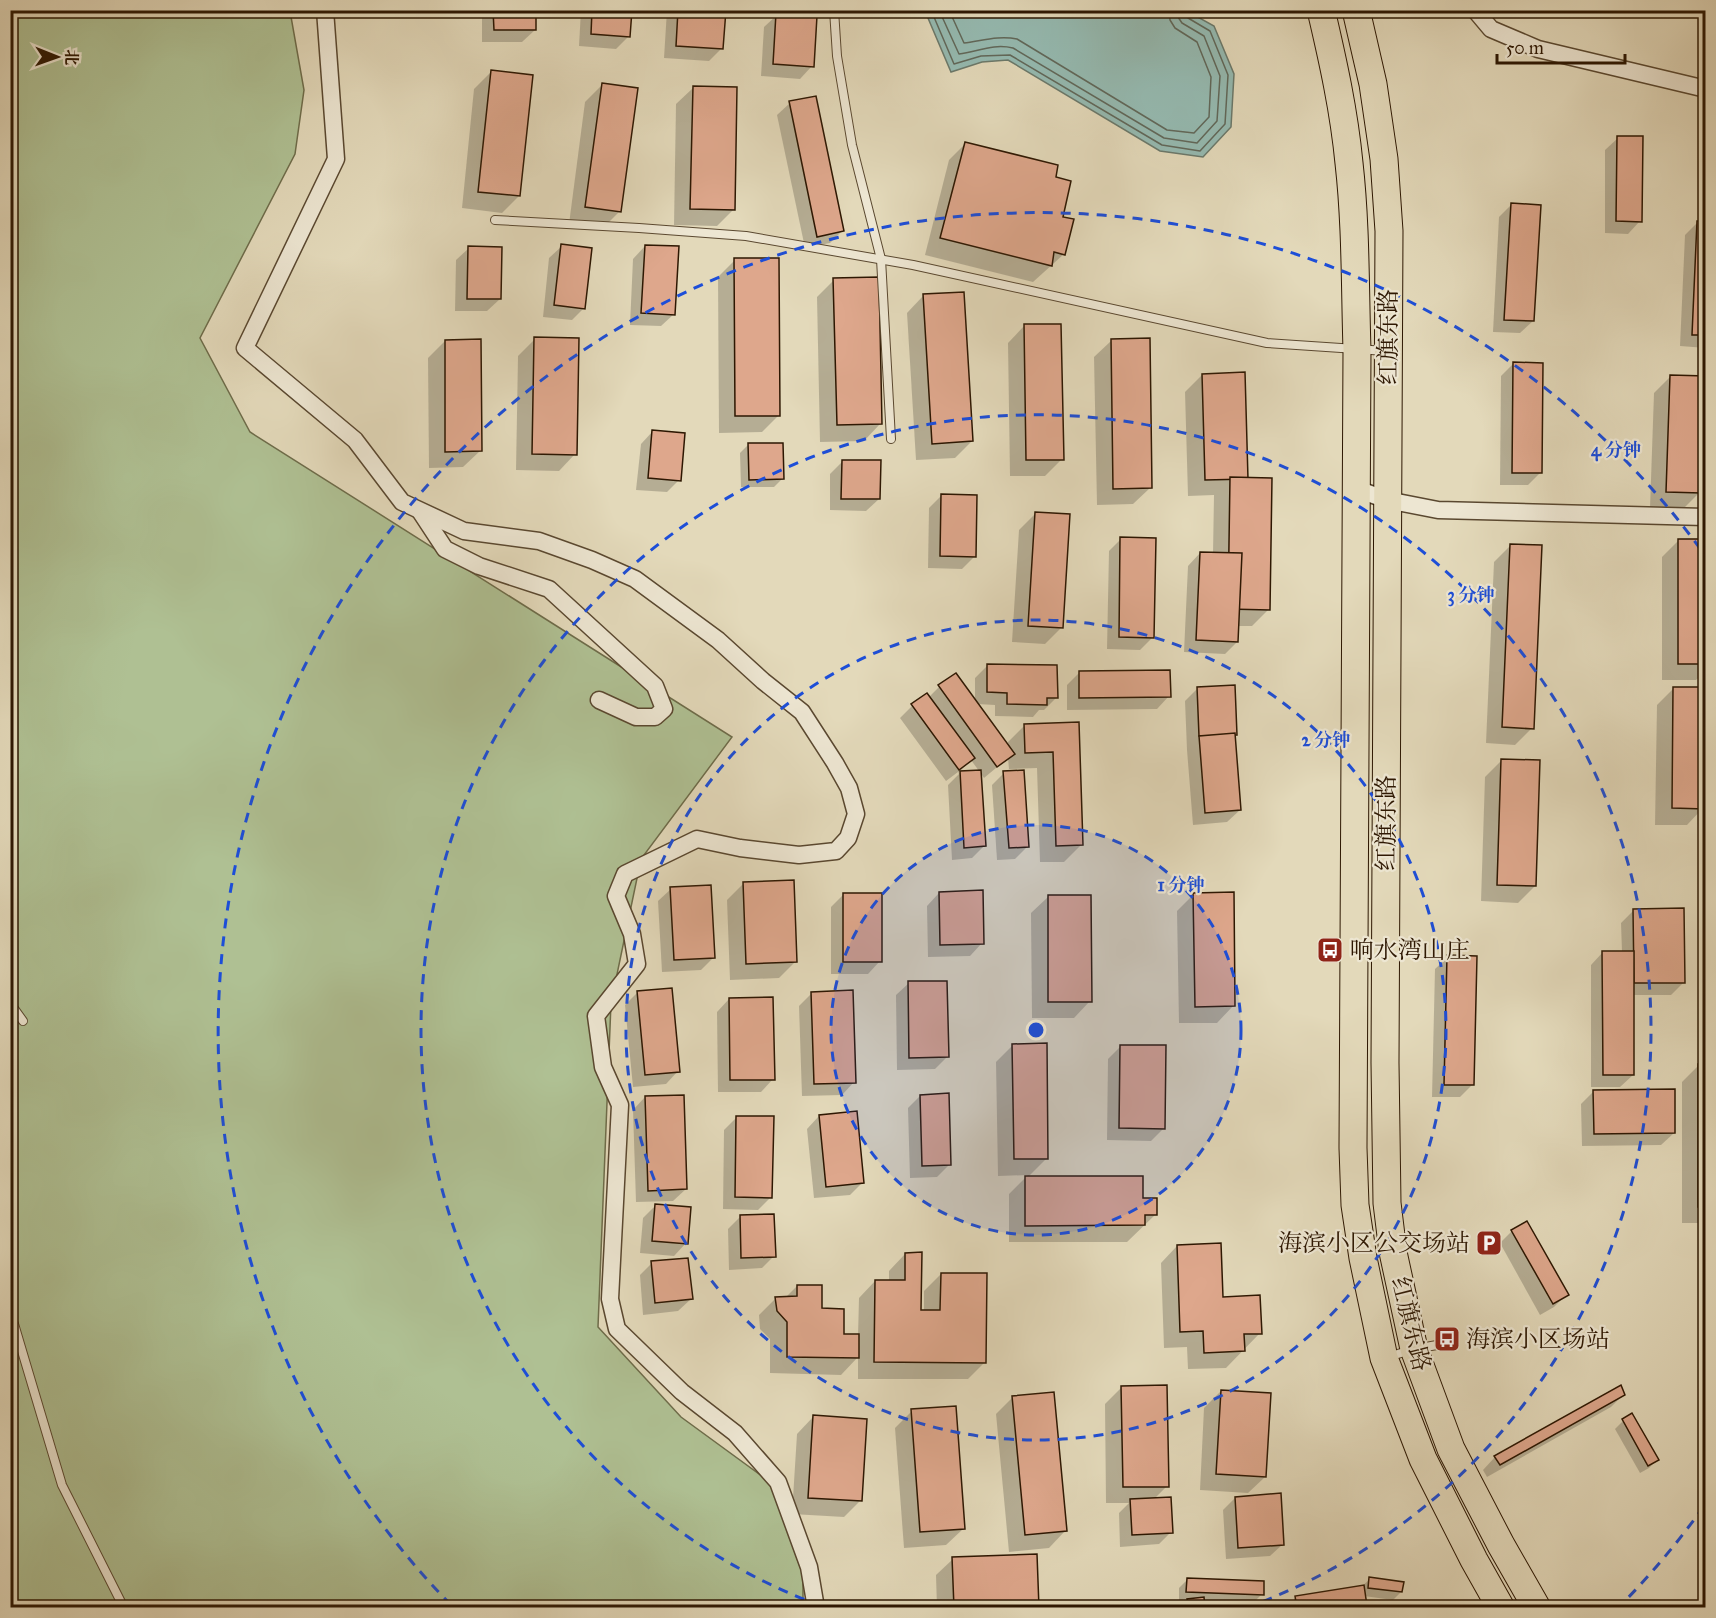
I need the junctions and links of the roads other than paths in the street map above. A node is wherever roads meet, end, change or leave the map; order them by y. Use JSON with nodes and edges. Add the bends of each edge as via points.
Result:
{"nodes":[{"id":1,"x":325,"y":10,"type":"edge"},
{"id":2,"x":834,"y":10,"type":"edge"},
{"id":3,"x":1321,"y":10,"type":"edge"},
{"id":4,"x":1356,"y":10,"type":"edge"},
{"id":5,"x":1475,"y":10,"type":"edge"},
{"id":6,"x":1706,"y":89,"type":"edge"},
{"id":7,"x":495,"y":220,"type":"dead end"},
{"id":8,"x":881,"y":259,"type":"junction"},
{"id":9,"x":1357,"y":350,"type":"junction"},
{"id":10,"x":1388,"y":351,"type":"junction"},
{"id":11,"x":891,"y":439,"type":"dead end"},
{"id":12,"x":1357,"y":489,"type":"junction"},
{"id":13,"x":1387,"y":500,"type":"junction"},
{"id":14,"x":420,"y":510,"type":"junction"},
{"id":15,"x":1705,"y":517,"type":"edge"},
{"id":16,"x":599,"y":700,"type":"dead end"},
{"id":17,"x":10,"y":1002,"type":"edge"},
{"id":18,"x":23,"y":1021,"type":"dead end"},
{"id":19,"x":10,"y":1317,"type":"edge"},
{"id":20,"x":1425,"y":1347,"type":"junction"},
{"id":21,"x":1384,"y":1358,"type":"junction"},
{"id":22,"x":124,"y":1608,"type":"edge"},
{"id":23,"x":816,"y":1608,"type":"edge"},
{"id":24,"x":1501,"y":1608,"type":"edge"},
{"id":25,"x":1537,"y":1608,"type":"edge"}],
"edges":[{"from":1,"to":14,"type":"street","via":[[336,159],[245,348],[355,440],[402,502]]},
{"from":2,"to":8,"type":"lane","via":[[837,56],[852,145]]},
{"from":3,"to":9,"type":"main road","name":"红旗东路","via":[[1340,92],[1349,164]]},
{"from":4,"to":10,"type":"main road","name":"红旗东路","via":[[1373,84],[1383,159],[1389,231]]},
{"from":5,"to":6,"type":"street","via":[[1491,29],[1538,49]]},
{"from":7,"to":8,"type":"lane","via":[[746,236]]},
{"from":8,"to":9,"type":"lane","via":[[1267,343]]},
{"from":8,"to":11,"type":"lane"},
{"from":9,"to":10,"type":"lane"},
{"from":9,"to":12,"type":"main road","name":"红旗东路"},
{"from":10,"to":13,"type":"main road","name":"红旗东路"},
{"from":12,"to":13,"type":"street"},
{"from":12,"to":21,"type":"main road","name":"红旗东路","via":[[1353,1159],[1363,1258]]},
{"from":13,"to":15,"type":"street","via":[[1438,510]]},
{"from":13,"to":20,"type":"main road","name":"红旗东路","via":[[1387,1203],[1393,1252]]},
{"from":14,"to":16,"type":"street","via":[[445,549],[479,566],[549,589],[655,686],[664,709],[656,717],[636,717]]},
{"from":14,"to":23,"type":"street","via":[[464,531],[539,541],[635,579],[718,640],[802,712],[849,788],[856,814],[848,838],[836,851],[799,855],[697,838],[625,874],[616,896],[632,934],[638,964],[596,1016],[603,1068],[621,1105],[610,1299],[617,1329],[682,1392],[735,1433],[778,1482],[809,1567]]},
{"from":17,"to":18,"type":"lane"},
{"from":19,"to":22,"type":"lane","via":[[62,1485]]},
{"from":20,"to":21,"type":"lane"},
{"from":20,"to":25,"type":"main road","name":"红旗东路","via":[[1451,1449]]},
{"from":21,"to":24,"type":"main road","name":"红旗东路","via":[[1423,1460]]}]}
